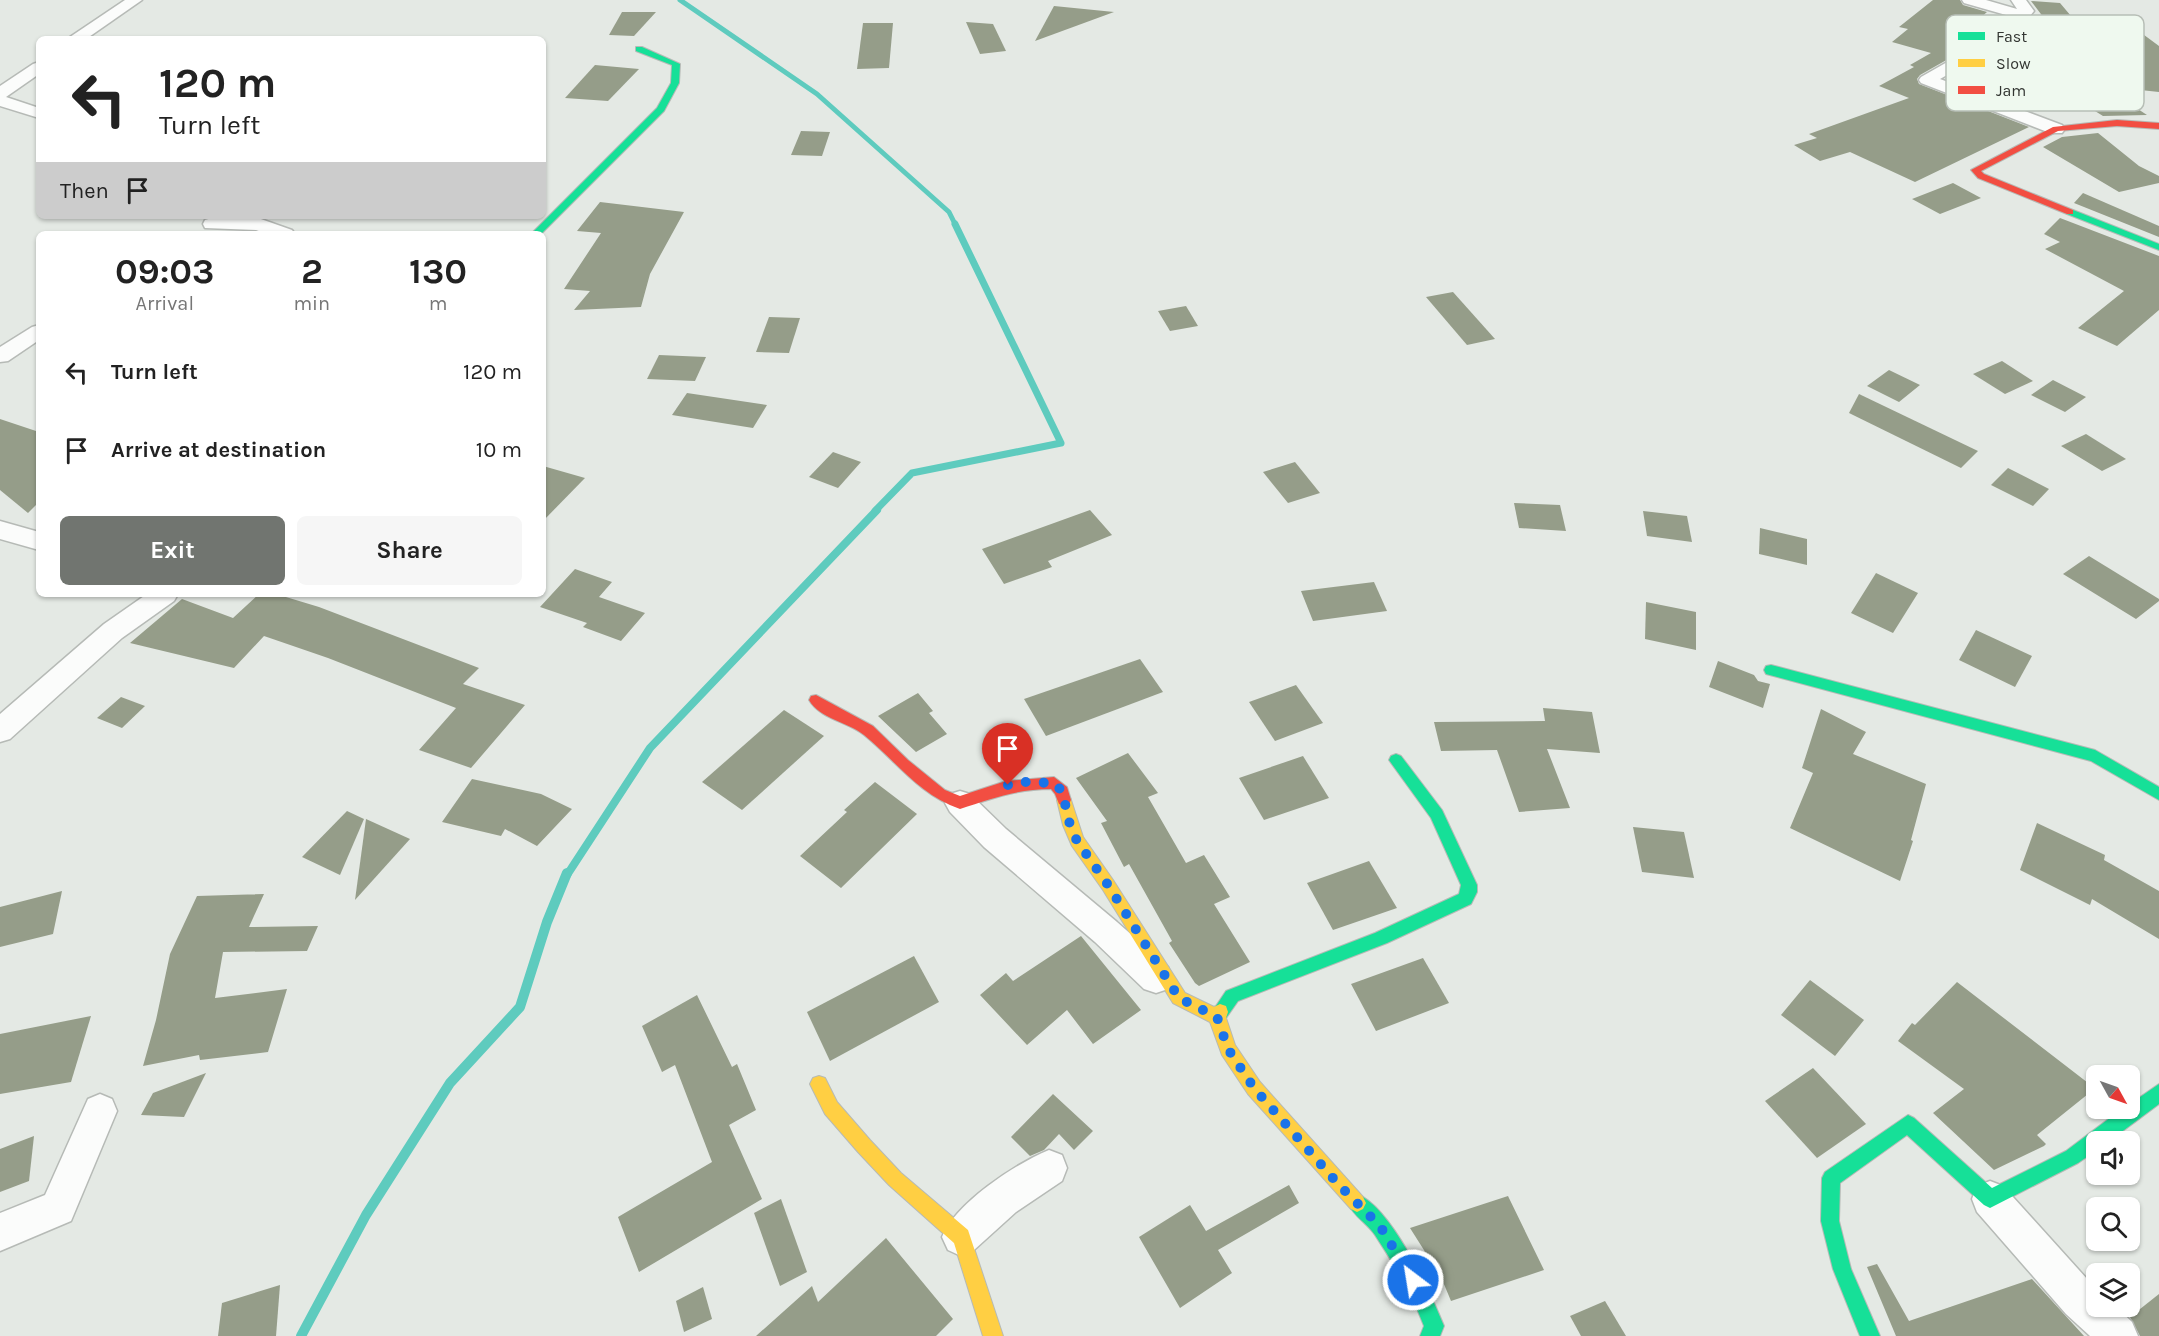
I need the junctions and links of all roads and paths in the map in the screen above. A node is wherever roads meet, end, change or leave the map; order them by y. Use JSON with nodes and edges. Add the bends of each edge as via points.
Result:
{"nodes":[{"id":1,"x":135,"y":0,"type":"edge"},
{"id":2,"x":1969,"y":0,"type":"edge"},
{"id":3,"x":2020,"y":8,"type":"edge"},
{"id":4,"x":80,"y":36,"type":"edge"},
{"id":5,"x":639,"y":49,"type":"dead end"},
{"id":6,"x":36,"y":69,"type":"edge"},
{"id":7,"x":1946,"y":69,"type":"edge"},
{"id":8,"x":1946,"y":87,"type":"edge"},
{"id":9,"x":0,"y":94,"type":"edge"},
{"id":10,"x":0,"y":101,"type":"edge"},
{"id":11,"x":2009,"y":111,"type":"edge"},
{"id":12,"x":36,"y":112,"type":"edge"},
{"id":13,"x":2159,"y":126,"type":"edge"},
{"id":14,"x":2056,"y":129,"type":"junction"},
{"id":15,"x":210,"y":225,"type":"edge"},
{"id":16,"x":277,"y":231,"type":"edge"},
{"id":17,"x":538,"y":231,"type":"edge"},
{"id":18,"x":2159,"y":247,"type":"edge"},
{"id":19,"x":36,"y":333,"type":"edge"},
{"id":20,"x":0,"y":356,"type":"edge"},
{"id":21,"x":0,"y":530,"type":"edge"},
{"id":22,"x":36,"y":540,"type":"edge"},
{"id":23,"x":161,"y":597,"type":"edge"},
{"id":24,"x":1771,"y":670,"type":"dead end"},
{"id":25,"x":816,"y":700,"type":"dead end"},
{"id":26,"x":0,"y":731,"type":"edge"},
{"id":27,"x":1396,"y":759,"type":"dead end"},
{"id":28,"x":2159,"y":794,"type":"edge"},
{"id":29,"x":960,"y":803,"type":"junction"},
{"id":30,"x":1179,"y":998,"type":"junction"},
{"id":31,"x":1217,"y":1017,"type":"junction"},
{"id":32,"x":819,"y":1084,"type":"dead end"},
{"id":33,"x":2159,"y":1093,"type":"edge"},
{"id":34,"x":100,"y":1111,"type":"dead end"},
{"id":35,"x":1049,"y":1168,"type":"dead end"},
{"id":36,"x":1990,"y":1199,"type":"junction"},
{"id":37,"x":0,"y":1232,"type":"edge"},
{"id":38,"x":961,"y":1237,"type":"junction"},
{"id":39,"x":993,"y":1336,"type":"edge"},
{"id":40,"x":1431,"y":1336,"type":"edge"},
{"id":41,"x":1870,"y":1336,"type":"edge"},
{"id":42,"x":2118,"y":1336,"type":"edge"}],
"edges":[{"from":1,"to":4,"type":"street"},
{"from":2,"to":3,"type":"street"},
{"from":5,"to":17,"type":"street","via":[[676,64],[675,83],[661,109]]},
{"from":6,"to":9,"type":"street"},
{"from":7,"to":8,"type":"street","via":[[1927,80]]},
{"from":10,"to":12,"type":"street"},
{"from":11,"to":14,"type":"street"},
{"from":13,"to":14,"type":"street","via":[[2117,123]]},
{"from":14,"to":18,"type":"street","via":[[1976,170],[2002,185]]},
{"from":15,"to":16,"type":"street","via":[[258,224]]},
{"from":19,"to":20,"type":"street"},
{"from":21,"to":22,"type":"street"},
{"from":23,"to":26,"type":"street","via":[[113,631]]},
{"from":24,"to":28,"type":"street","via":[[2095,756]]},
{"from":25,"to":29,"type":"street","via":[[868,730],[940,794]]},
{"from":27,"to":31,"type":"street","via":[[1437,814],[1469,885],[1465,899],[1381,938],[1232,996]]},
{"from":29,"to":30,"type":"street"},
{"from":29,"to":30,"type":"street","via":[[992,788],[1024,782],[1054,783],[1062,791],[1077,841]]},
{"from":30,"to":31,"type":"street"},
{"from":31,"to":40,"type":"street","via":[[1228,1049],[1254,1088],[1380,1226],[1422,1295],[1434,1326]]},
{"from":32,"to":38,"type":"street","via":[[831,1107],[895,1179]]},
{"from":33,"to":36,"type":"street","via":[[2072,1156]]},
{"from":34,"to":37,"type":"street","via":[[58,1208]]},
{"from":35,"to":38,"type":"street","via":[[986,1211]]},
{"from":36,"to":41,"type":"street","via":[[1908,1124],[1832,1178],[1830,1221],[1842,1269]]},
{"from":36,"to":42,"type":"street","via":[[2080,1300]]},
{"from":38,"to":39,"type":"street"}]}
